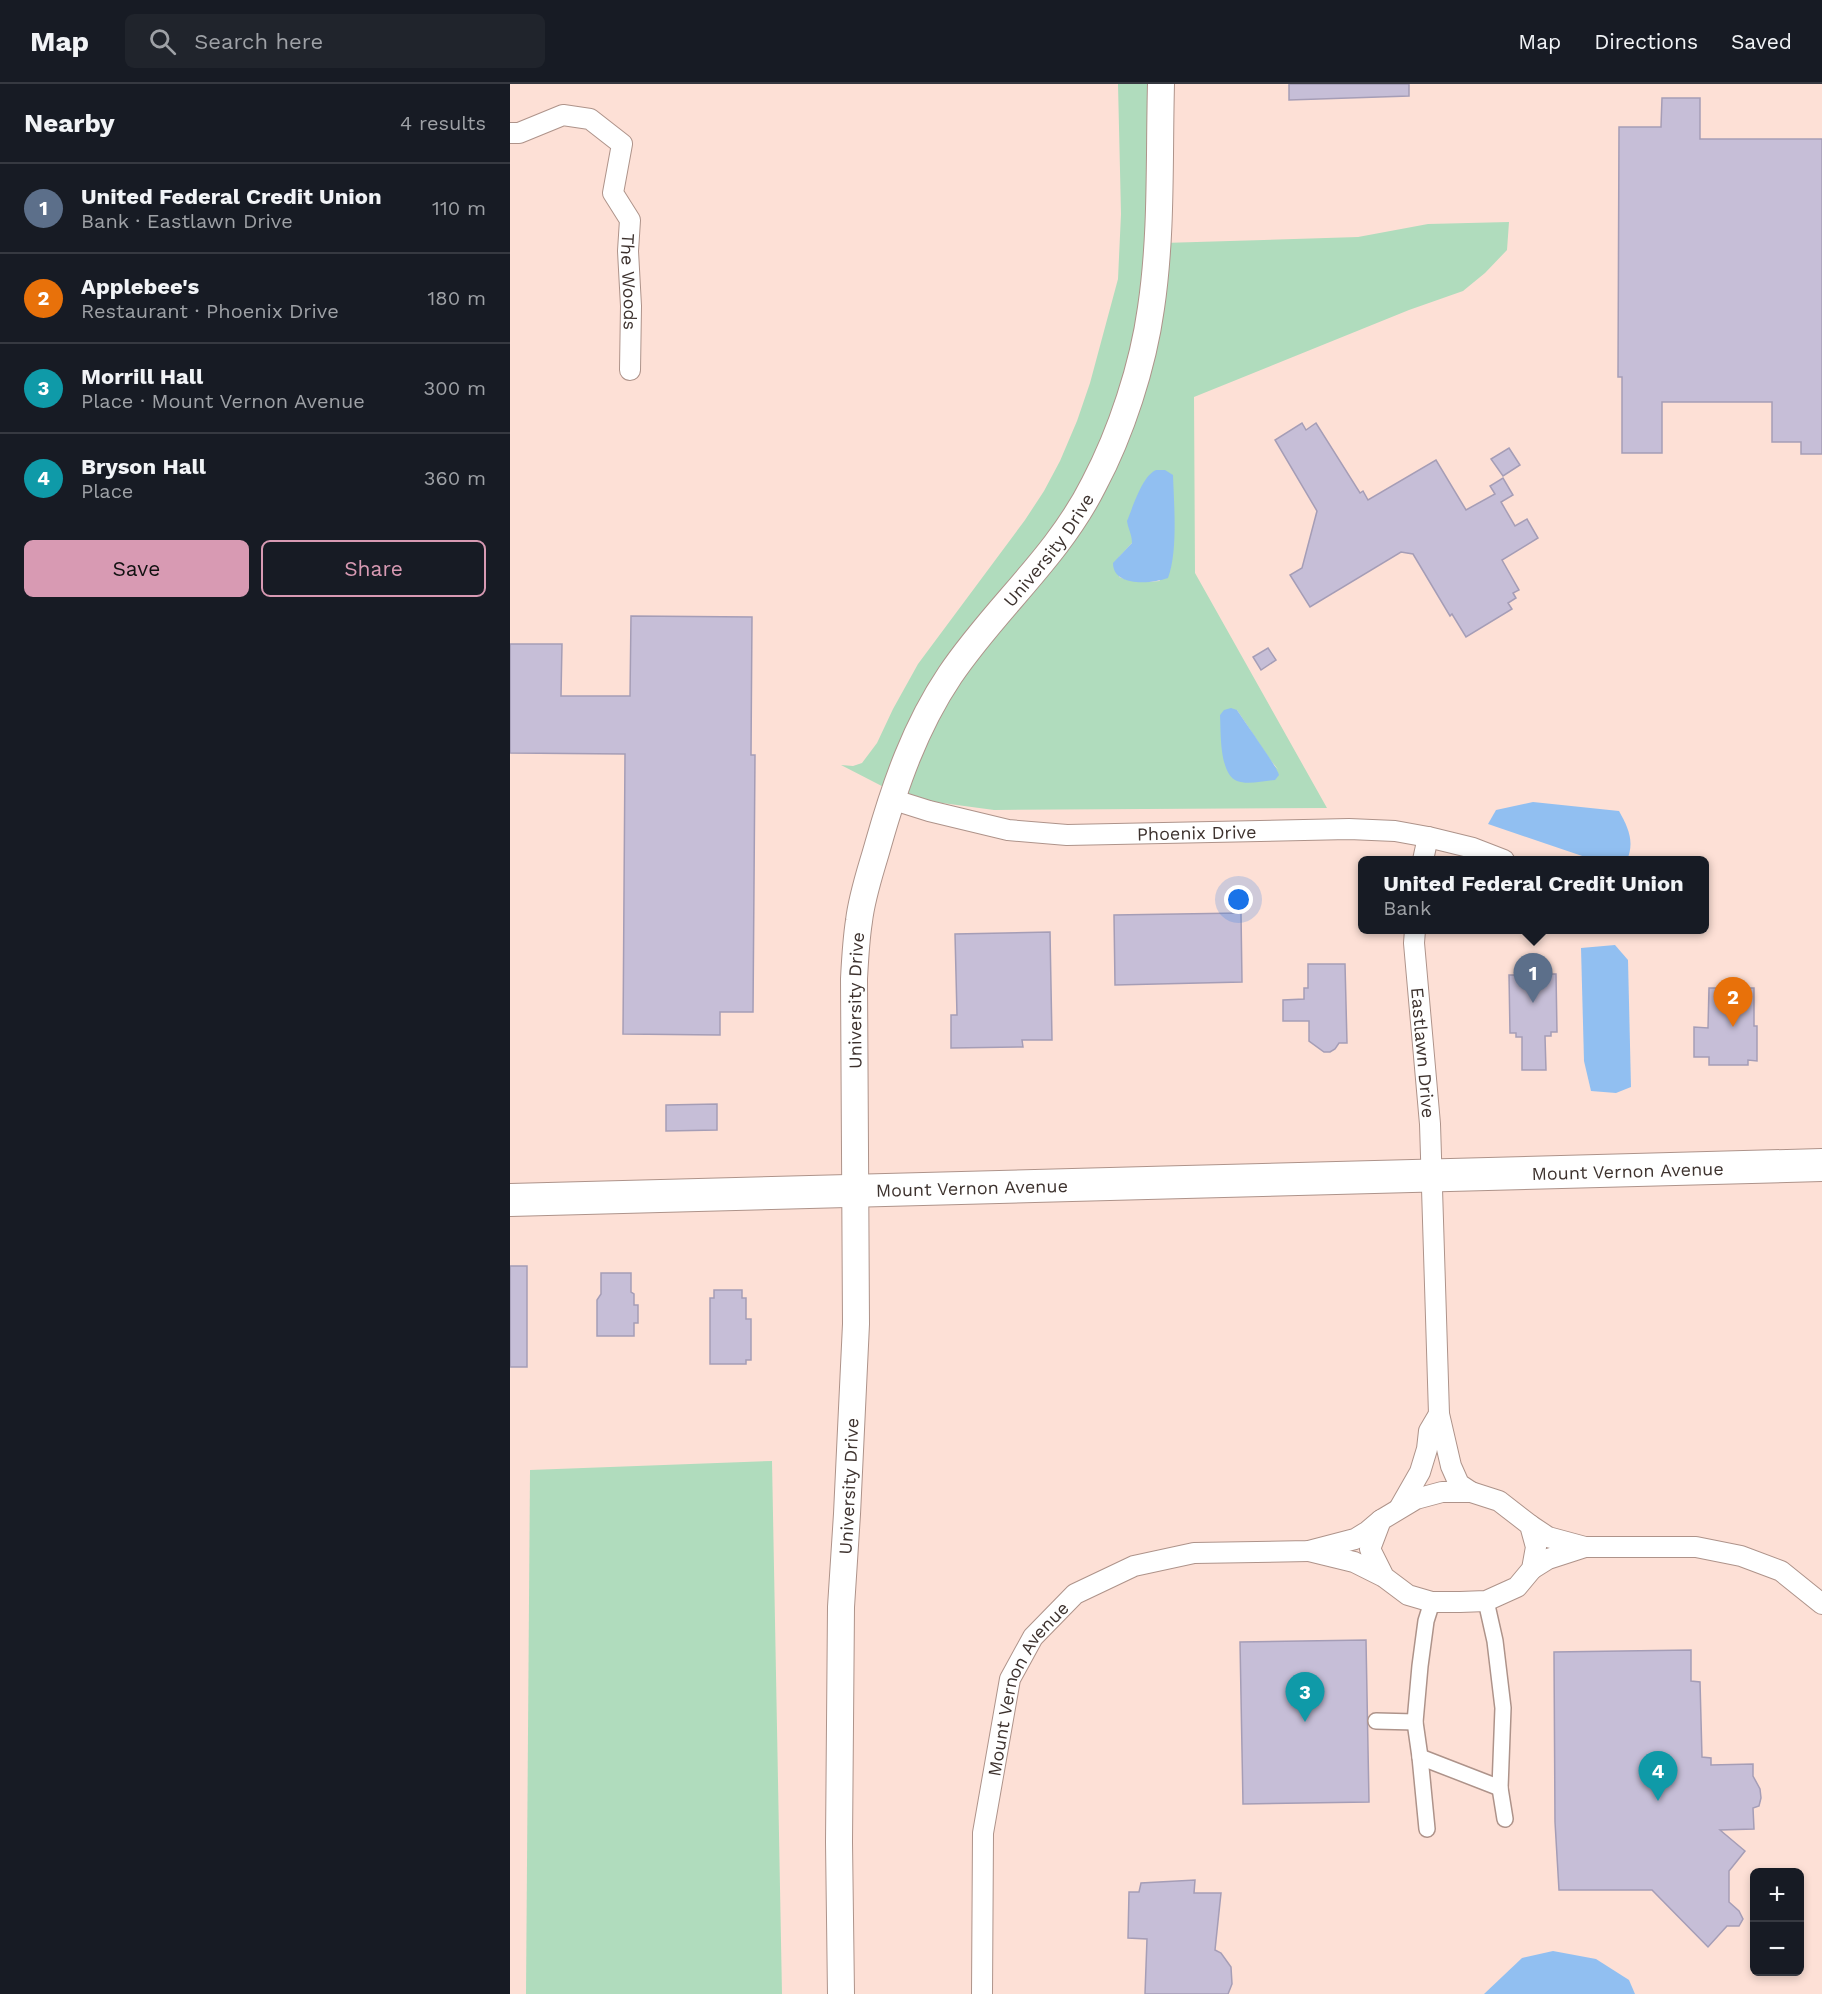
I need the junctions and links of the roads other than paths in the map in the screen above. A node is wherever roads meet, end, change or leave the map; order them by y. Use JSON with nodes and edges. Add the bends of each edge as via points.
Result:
{"nodes":[{"id":1,"x":1161,"y":84,"type":"edge"},
{"id":2,"x":510,"y":133,"type":"edge"},
{"id":3,"x":630,"y":370,"type":"dead end"},
{"id":4,"x":891,"y":799,"type":"junction"},
{"id":5,"x":1428,"y":837,"type":"junction"},
{"id":6,"x":1424,"y":856,"type":"edge"},
{"id":7,"x":1492,"y":856,"type":"edge"},
{"id":8,"x":1414,"y":934,"type":"edge"},
{"id":9,"x":1822,"y":1165,"type":"edge"},
{"id":10,"x":1433,"y":1177,"type":"junction"},
{"id":11,"x":855,"y":1191,"type":"junction"},
{"id":12,"x":510,"y":1200,"type":"edge"},
{"id":13,"x":1439,"y":1414,"type":"junction"},
{"id":14,"x":1471,"y":1492,"type":"junction"},
{"id":15,"x":1399,"y":1509,"type":"junction"},
{"id":16,"x":1381,"y":1520,"type":"junction"},
{"id":17,"x":1530,"y":1525,"type":"junction"},
{"id":18,"x":1585,"y":1547,"type":"junction"},
{"id":19,"x":1308,"y":1551,"type":"junction"},
{"id":20,"x":1533,"y":1569,"type":"junction"},
{"id":21,"x":1384,"y":1577,"type":"junction"},
{"id":22,"x":1486,"y":1601,"type":"junction"},
{"id":23,"x":1431,"y":1602,"type":"junction"},
{"id":24,"x":1822,"y":1604,"type":"edge"},
{"id":25,"x":1376,"y":1721,"type":"dead end"},
{"id":26,"x":1415,"y":1722,"type":"junction"},
{"id":27,"x":1420,"y":1757,"type":"junction"},
{"id":28,"x":1500,"y":1788,"type":"junction"},
{"id":29,"x":1505,"y":1819,"type":"dead end"},
{"id":30,"x":1427,"y":1829,"type":"dead end"},
{"id":31,"x":841,"y":1994,"type":"edge"},
{"id":32,"x":982,"y":1994,"type":"edge"}],
"edges":[{"from":1,"to":4,"type":"street","name":"University Drive","via":[[1159,229],[1151,310],[1121,423],[1094,484],[1066,532],[951,674],[905,759]]},
{"from":2,"to":3,"type":"street","name":"The Woods","via":[[564,115],[590,119],[622,144],[613,193],[630,220]]},
{"from":4,"to":5,"type":"street","name":"Phoenix Drive","via":[[1008,830],[1067,835],[1348,829]]},
{"from":4,"to":11,"type":"street","name":"University Drive","via":[[858,922],[854,979]]},
{"from":5,"to":6,"type":"street"},
{"from":5,"to":7,"type":"street","name":"Phoenix Drive"},
{"from":8,"to":10,"type":"street","name":"Eastlawn Drive"},
{"from":9,"to":10,"type":"main road","name":"Mount Vernon Avenue"},
{"from":10,"to":11,"type":"main road","name":"Mount Vernon Avenue"},
{"from":10,"to":13,"type":"street","name":"Mount Vernon Avenue"},
{"from":11,"to":12,"type":"main road","name":"Mount Vernon Avenue"},
{"from":11,"to":31,"type":"street","name":"University Drive","via":[[856,1324],[841,1607]]},
{"from":13,"to":14,"type":"street","name":"Mount Vernon Avenue","via":[[1451,1466],[1459,1484]]},
{"from":13,"to":15,"type":"street","name":"Mount Vernon Avenue","via":[[1429,1431],[1420,1472]]},
{"from":14,"to":15,"type":"street","name":"Mount Vernon Avenue","via":[[1442,1492],[1416,1499]]},
{"from":14,"to":17,"type":"street","name":"Mount Vernon Avenue","via":[[1499,1501]]},
{"from":15,"to":16,"type":"street","name":"Mount Vernon Avenue"},
{"from":16,"to":19,"type":"street","name":"Mount Vernon Avenue","via":[[1355,1539]]},
{"from":16,"to":21,"type":"street","name":"Mount Vernon Avenue","via":[[1370,1549]]},
{"from":17,"to":18,"type":"street","name":"Mount Vernon Avenue","via":[[1548,1538]]},
{"from":17,"to":20,"type":"street","via":[[1536,1547]]},
{"from":18,"to":20,"type":"street","name":"Mount Vernon Avenue","via":[[1548,1559]]},
{"from":18,"to":24,"type":"street","name":"Mount Vernon Avenue","via":[[1696,1547],[1742,1556],[1781,1571]]},
{"from":19,"to":21,"type":"street","name":"Mount Vernon Avenue","via":[[1354,1562]]},
{"from":19,"to":32,"type":"street","name":"Mount Vernon Avenue","via":[[1194,1553],[1134,1566],[1075,1594],[1033,1637],[1010,1679],[983,1833]]},
{"from":20,"to":22,"type":"street","name":"Mount Vernon Avenue","via":[[1517,1587]]},
{"from":21,"to":23,"type":"street","name":"Mount Vernon Avenue","via":[[1408,1595]]},
{"from":22,"to":23,"type":"street","name":"Mount Vernon Avenue"},
{"from":22,"to":28,"type":"street","via":[[1496,1641],[1503,1708]]},
{"from":23,"to":26,"type":"street"},
{"from":25,"to":26,"type":"street"},
{"from":26,"to":27,"type":"street"},
{"from":27,"to":28,"type":"street"},
{"from":27,"to":30,"type":"street"},
{"from":28,"to":29,"type":"street"}]}
